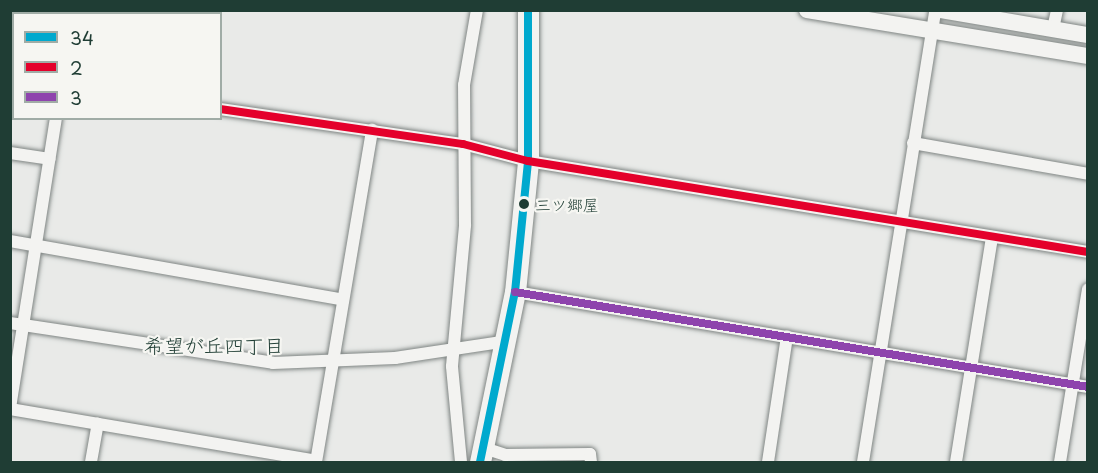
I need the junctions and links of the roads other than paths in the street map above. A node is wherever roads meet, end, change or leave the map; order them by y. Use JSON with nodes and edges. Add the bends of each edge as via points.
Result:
{"nodes":[{"id":1,"x":477,"y":10,"type":"edge"},
{"id":2,"x":528,"y":10,"type":"edge"},
{"id":3,"x":807,"y":10,"type":"edge"},
{"id":4,"x":935,"y":10,"type":"edge"},
{"id":5,"x":940,"y":10,"type":"edge"},
{"id":6,"x":1057,"y":10,"type":"edge"},
{"id":7,"x":1053,"y":29,"type":"junction"},
{"id":8,"x":930,"y":31,"type":"junction"},
{"id":9,"x":1088,"y":34,"type":"edge"},
{"id":10,"x":1088,"y":56,"type":"edge"},
{"id":11,"x":222,"y":109,"type":"edge"},
{"id":12,"x":56,"y":120,"type":"edge"},
{"id":13,"x":372,"y":130,"type":"junction"},
{"id":14,"x":913,"y":143,"type":"junction"},
{"id":15,"x":463,"y":144,"type":"junction"},
{"id":16,"x":10,"y":153,"type":"edge"},
{"id":17,"x":50,"y":159,"type":"junction"},
{"id":18,"x":528,"y":162,"type":"junction"},
{"id":19,"x":1088,"y":174,"type":"edge"},
{"id":20,"x":901,"y":222,"type":"junction"},
{"id":21,"x":992,"y":237,"type":"junction"},
{"id":22,"x":10,"y":241,"type":"edge"},
{"id":23,"x":36,"y":246,"type":"junction"},
{"id":24,"x":1088,"y":252,"type":"edge"},
{"id":25,"x":1088,"y":289,"type":"edge"},
{"id":26,"x":515,"y":292,"type":"junction"},
{"id":27,"x":343,"y":300,"type":"junction"},
{"id":28,"x":17,"y":324,"type":"edge"},
{"id":29,"x":787,"y":336,"type":"junction"},
{"id":30,"x":507,"y":341,"type":"junction"},
{"id":31,"x":453,"y":351,"type":"junction"},
{"id":32,"x":882,"y":351,"type":"junction"},
{"id":33,"x":334,"y":363,"type":"junction"},
{"id":34,"x":971,"y":368,"type":"junction"},
{"id":35,"x":1074,"y":385,"type":"junction"},
{"id":36,"x":1088,"y":387,"type":"edge"},
{"id":37,"x":10,"y":408,"type":"edge"},
{"id":38,"x":98,"y":424,"type":"junction"},
{"id":39,"x":482,"y":455,"type":"edge"},
{"id":40,"x":91,"y":462,"type":"edge"},
{"id":41,"x":316,"y":462,"type":"edge"},
{"id":42,"x":461,"y":462,"type":"edge"},
{"id":43,"x":591,"y":462,"type":"edge"},
{"id":44,"x":768,"y":462,"type":"edge"},
{"id":45,"x":863,"y":462,"type":"edge"},
{"id":46,"x":956,"y":462,"type":"edge"},
{"id":47,"x":1060,"y":462,"type":"edge"}],
"edges":[{"from":1,"to":15,"type":"street","via":[[464,85]]},
{"from":2,"to":18,"type":"highway"},
{"from":3,"to":8,"type":"street"},
{"from":4,"to":8,"type":"street"},
{"from":5,"to":7,"type":"street"},
{"from":6,"to":7,"type":"street"},
{"from":7,"to":9,"type":"street"},
{"from":8,"to":10,"type":"street"},
{"from":8,"to":14,"type":"street"},
{"from":11,"to":13,"type":"street"},
{"from":12,"to":17,"type":"street"},
{"from":13,"to":15,"type":"street"},
{"from":13,"to":27,"type":"street"},
{"from":14,"to":19,"type":"street"},
{"from":14,"to":20,"type":"street"},
{"from":15,"to":18,"type":"street"},
{"from":15,"to":31,"type":"street","via":[[465,225]]},
{"from":16,"to":17,"type":"street"},
{"from":17,"to":23,"type":"street"},
{"from":18,"to":20,"type":"street"},
{"from":18,"to":26,"type":"highway"},
{"from":20,"to":21,"type":"street"},
{"from":20,"to":32,"type":"street"},
{"from":21,"to":24,"type":"street"},
{"from":21,"to":34,"type":"street"},
{"from":22,"to":23,"type":"street"},
{"from":23,"to":27,"type":"street"},
{"from":23,"to":28,"type":"street"},
{"from":25,"to":35,"type":"street"},
{"from":26,"to":29,"type":"street"},
{"from":26,"to":30,"type":"highway"},
{"from":27,"to":33,"type":"street"},
{"from":28,"to":33,"type":"street","via":[[229,359]]},
{"from":28,"to":37,"type":"street"},
{"from":29,"to":32,"type":"street"},
{"from":29,"to":44,"type":"street"},
{"from":30,"to":31,"type":"street"},
{"from":30,"to":39,"type":"highway"},
{"from":31,"to":33,"type":"street"},
{"from":31,"to":42,"type":"street"},
{"from":32,"to":34,"type":"street"},
{"from":32,"to":45,"type":"street"},
{"from":33,"to":41,"type":"street"},
{"from":34,"to":35,"type":"street"},
{"from":34,"to":46,"type":"street"},
{"from":35,"to":36,"type":"street"},
{"from":35,"to":47,"type":"street"},
{"from":37,"to":38,"type":"street"},
{"from":38,"to":40,"type":"street"},
{"from":38,"to":41,"type":"street"},
{"from":39,"to":43,"type":"street","via":[[590,454]]}]}
